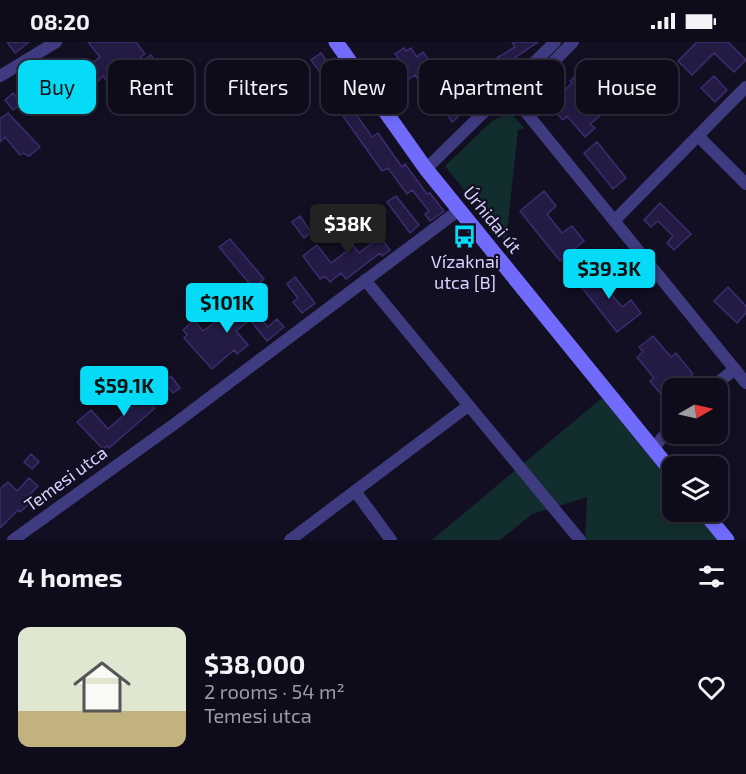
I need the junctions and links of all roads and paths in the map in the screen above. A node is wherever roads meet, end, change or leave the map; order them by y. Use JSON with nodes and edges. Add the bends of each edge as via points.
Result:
{"nodes":[{"id":1,"x":56,"y":42,"type":"edge"},
{"id":2,"x":336,"y":42,"type":"edge"},
{"id":3,"x":555,"y":42,"type":"edge"},
{"id":4,"x":573,"y":42,"type":"edge"},
{"id":5,"x":537,"y":60,"type":"edge"},
{"id":6,"x":555,"y":60,"type":"edge"},
{"id":7,"x":0,"y":76,"type":"edge"},
{"id":8,"x":746,"y":87,"type":"edge"},
{"id":9,"x":482,"y":114,"type":"edge"},
{"id":10,"x":527,"y":114,"type":"edge"},
{"id":11,"x":698,"y":136,"type":"junction"},
{"id":12,"x":426,"y":169,"type":"junction"},
{"id":13,"x":746,"y":184,"type":"edge"},
{"id":14,"x":459,"y":210,"type":"junction"},
{"id":15,"x":614,"y":221,"type":"junction"},
{"id":16,"x":366,"y":280,"type":"junction"},
{"id":17,"x":735,"y":369,"type":"junction"},
{"id":18,"x":724,"y":378,"type":"edge"},
{"id":19,"x":746,"y":383,"type":"edge"},
{"id":20,"x":468,"y":406,"type":"junction"},
{"id":21,"x":662,"y":436,"type":"edge"},
{"id":22,"x":649,"y":444,"type":"junction"},
{"id":23,"x":662,"y":460,"type":"edge"},
{"id":24,"x":355,"y":491,"type":"junction"},
{"id":25,"x":713,"y":522,"type":"edge"},
{"id":26,"x":13,"y":540,"type":"edge"},
{"id":27,"x":290,"y":540,"type":"edge"},
{"id":28,"x":391,"y":540,"type":"edge"},
{"id":29,"x":580,"y":540,"type":"edge"},
{"id":30,"x":728,"y":540,"type":"edge"}],
"edges":[{"from":1,"to":7,"type":"street"},
{"from":2,"to":12,"type":"main road","name":"Úrhidai út"},
{"from":3,"to":5,"type":"street"},
{"from":4,"to":6,"type":"street"},
{"from":8,"to":11,"type":"street"},
{"from":9,"to":12,"type":"street"},
{"from":10,"to":15,"type":"street"},
{"from":11,"to":13,"type":"street"},
{"from":11,"to":15,"type":"street"},
{"from":12,"to":14,"type":"main road","name":"Úrhidai út"},
{"from":14,"to":16,"type":"street","name":"Temesi utca"},
{"from":14,"to":22,"type":"main road","name":"Úrhidai út"},
{"from":15,"to":17,"type":"street"},
{"from":16,"to":20,"type":"street"},
{"from":16,"to":26,"type":"street","name":"Temesi utca"},
{"from":17,"to":18,"type":"street"},
{"from":17,"to":19,"type":"street"},
{"from":20,"to":24,"type":"street"},
{"from":20,"to":29,"type":"street"},
{"from":21,"to":22,"type":"street"},
{"from":22,"to":23,"type":"main road","name":"Úrhidai út"},
{"from":24,"to":27,"type":"street"},
{"from":24,"to":28,"type":"street"},
{"from":25,"to":30,"type":"main road"}]}
